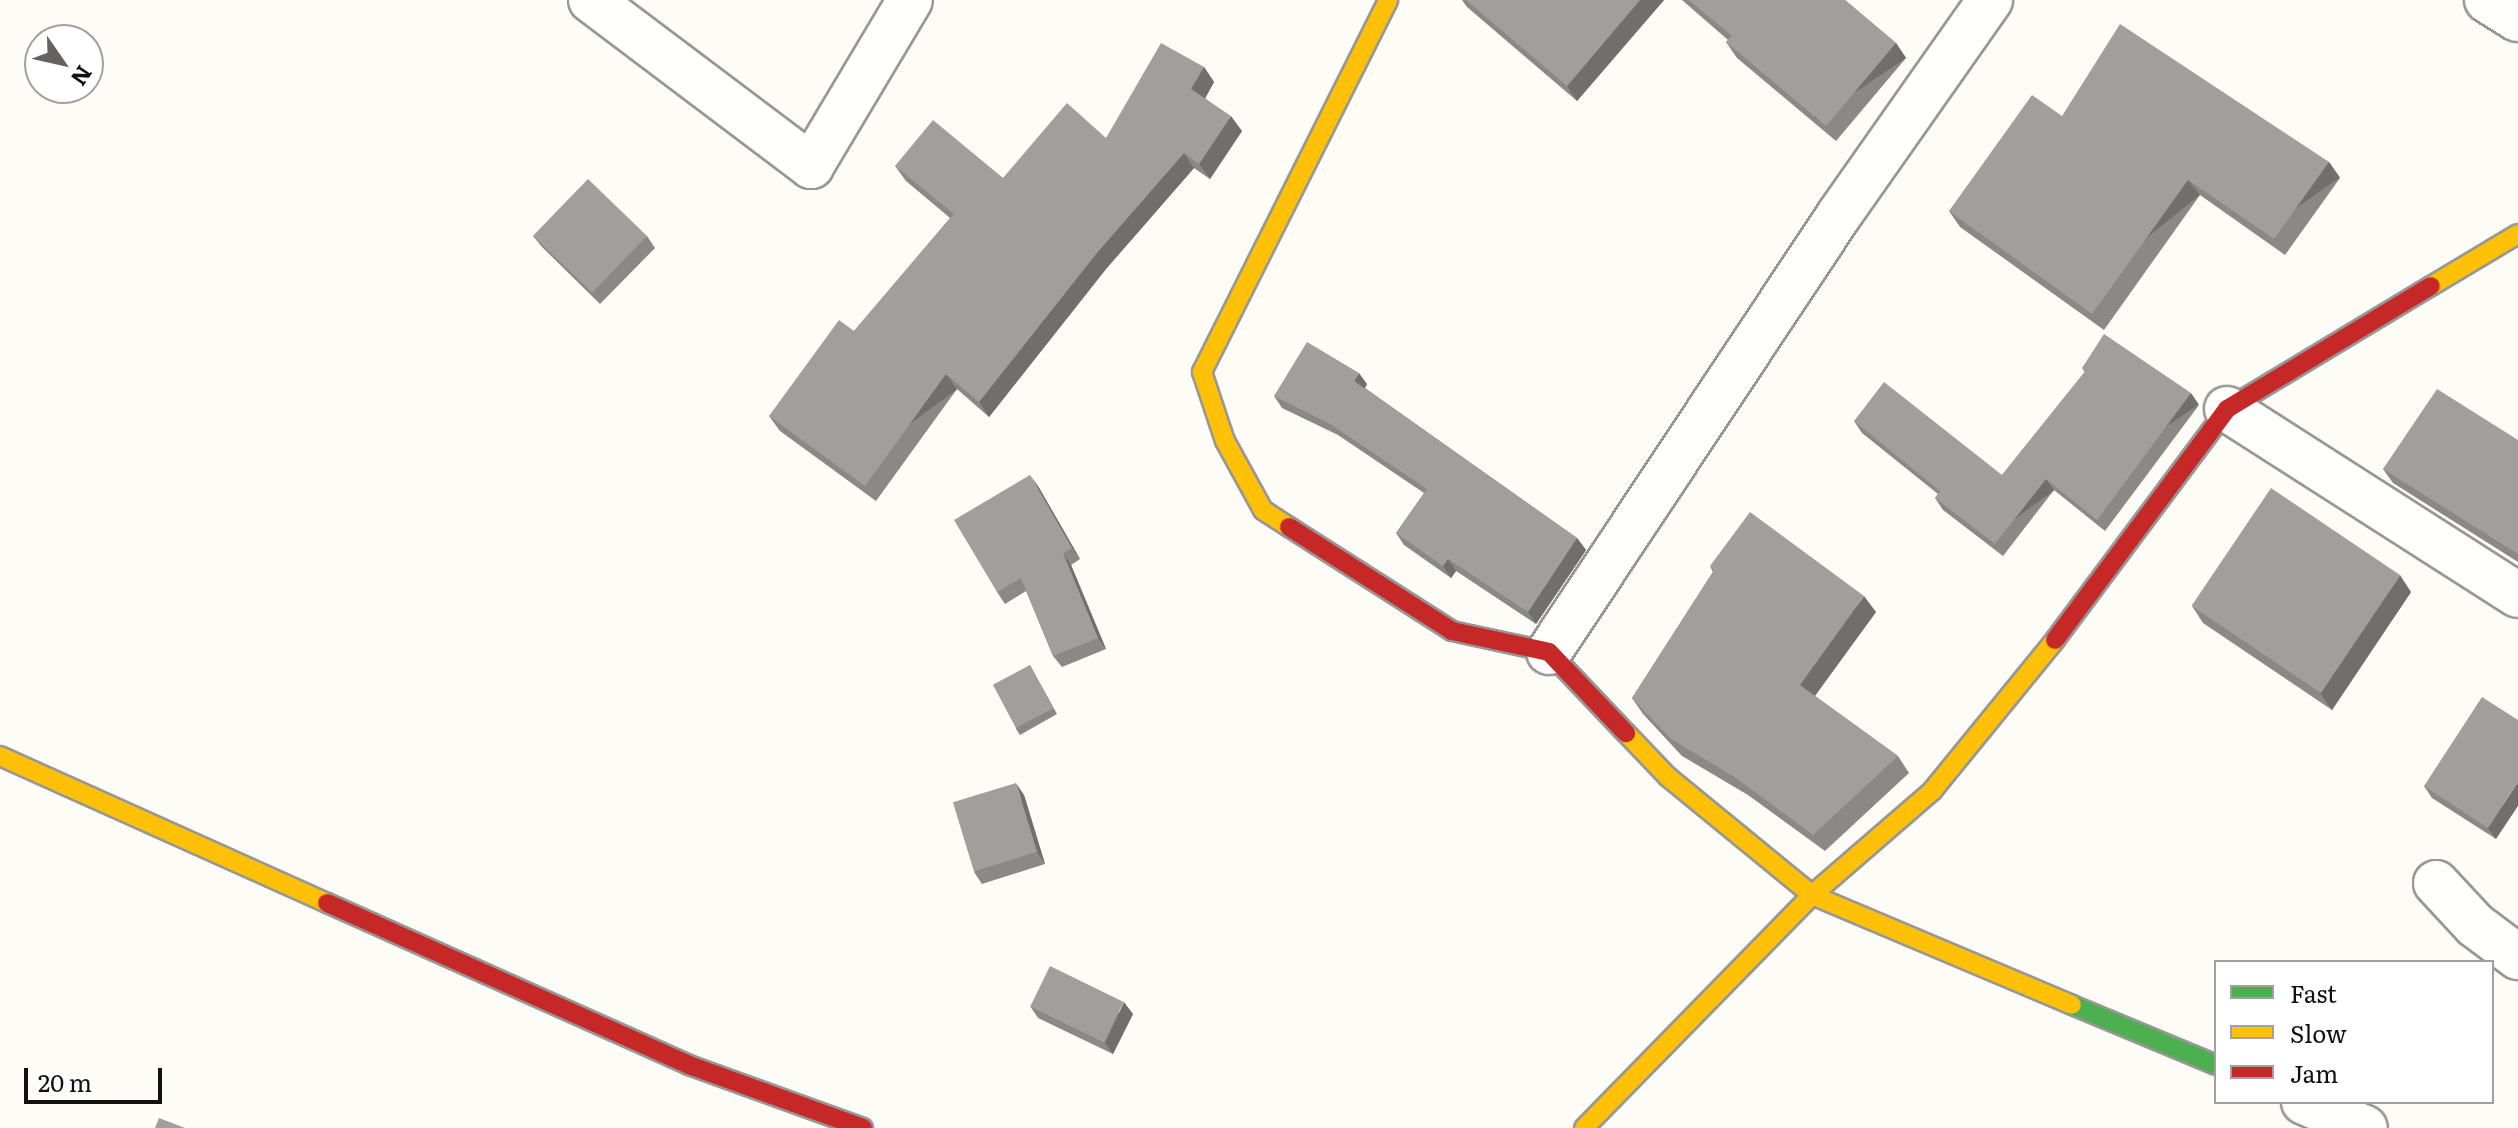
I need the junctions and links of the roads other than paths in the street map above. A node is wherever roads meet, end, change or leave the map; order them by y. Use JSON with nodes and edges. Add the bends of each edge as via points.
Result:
{"nodes":[{"id":1,"x":591,"y":0,"type":"edge"},
{"id":2,"x":910,"y":0,"type":"edge"},
{"id":3,"x":1388,"y":0,"type":"edge"},
{"id":4,"x":1990,"y":0,"type":"edge"},
{"id":5,"x":2487,"y":0,"type":"edge"},
{"id":6,"x":2518,"y":19,"type":"edge"},
{"id":7,"x":2518,"y":234,"type":"edge"},
{"id":8,"x":2227,"y":409,"type":"junction"},
{"id":9,"x":2518,"y":595,"type":"edge"},
{"id":10,"x":1549,"y":652,"type":"junction"},
{"id":11,"x":0,"y":756,"type":"edge"},
{"id":12,"x":2436,"y":883,"type":"dead end"},
{"id":13,"x":1812,"y":895,"type":"junction"},
{"id":14,"x":2518,"y":957,"type":"edge"},
{"id":15,"x":2214,"y":1064,"type":"edge"},
{"id":16,"x":2309,"y":1104,"type":"edge"},
{"id":17,"x":863,"y":1128,"type":"edge"},
{"id":18,"x":1584,"y":1128,"type":"edge"},
{"id":19,"x":2365,"y":1128,"type":"edge"}],
"edges":[{"from":1,"to":2,"type":"street","via":[[811,166]]},
{"from":3,"to":10,"type":"street","via":[[1202,372],[1225,441],[1263,510],[1452,631]]},
{"from":4,"to":10,"type":"street","via":[[1839,215]]},
{"from":5,"to":6,"type":"street"},
{"from":7,"to":8,"type":"street","via":[[2458,275]]},
{"from":8,"to":9,"type":"street"},
{"from":8,"to":13,"type":"street","via":[[2057,637],[1932,791]]},
{"from":10,"to":13,"type":"street","via":[[1668,777]]},
{"from":11,"to":17,"type":"street","via":[[689,1065]]},
{"from":12,"to":14,"type":"street","via":[[2475,925]]},
{"from":13,"to":15,"type":"street"},
{"from":13,"to":18,"type":"street"},
{"from":16,"to":19,"type":"street"}]}
